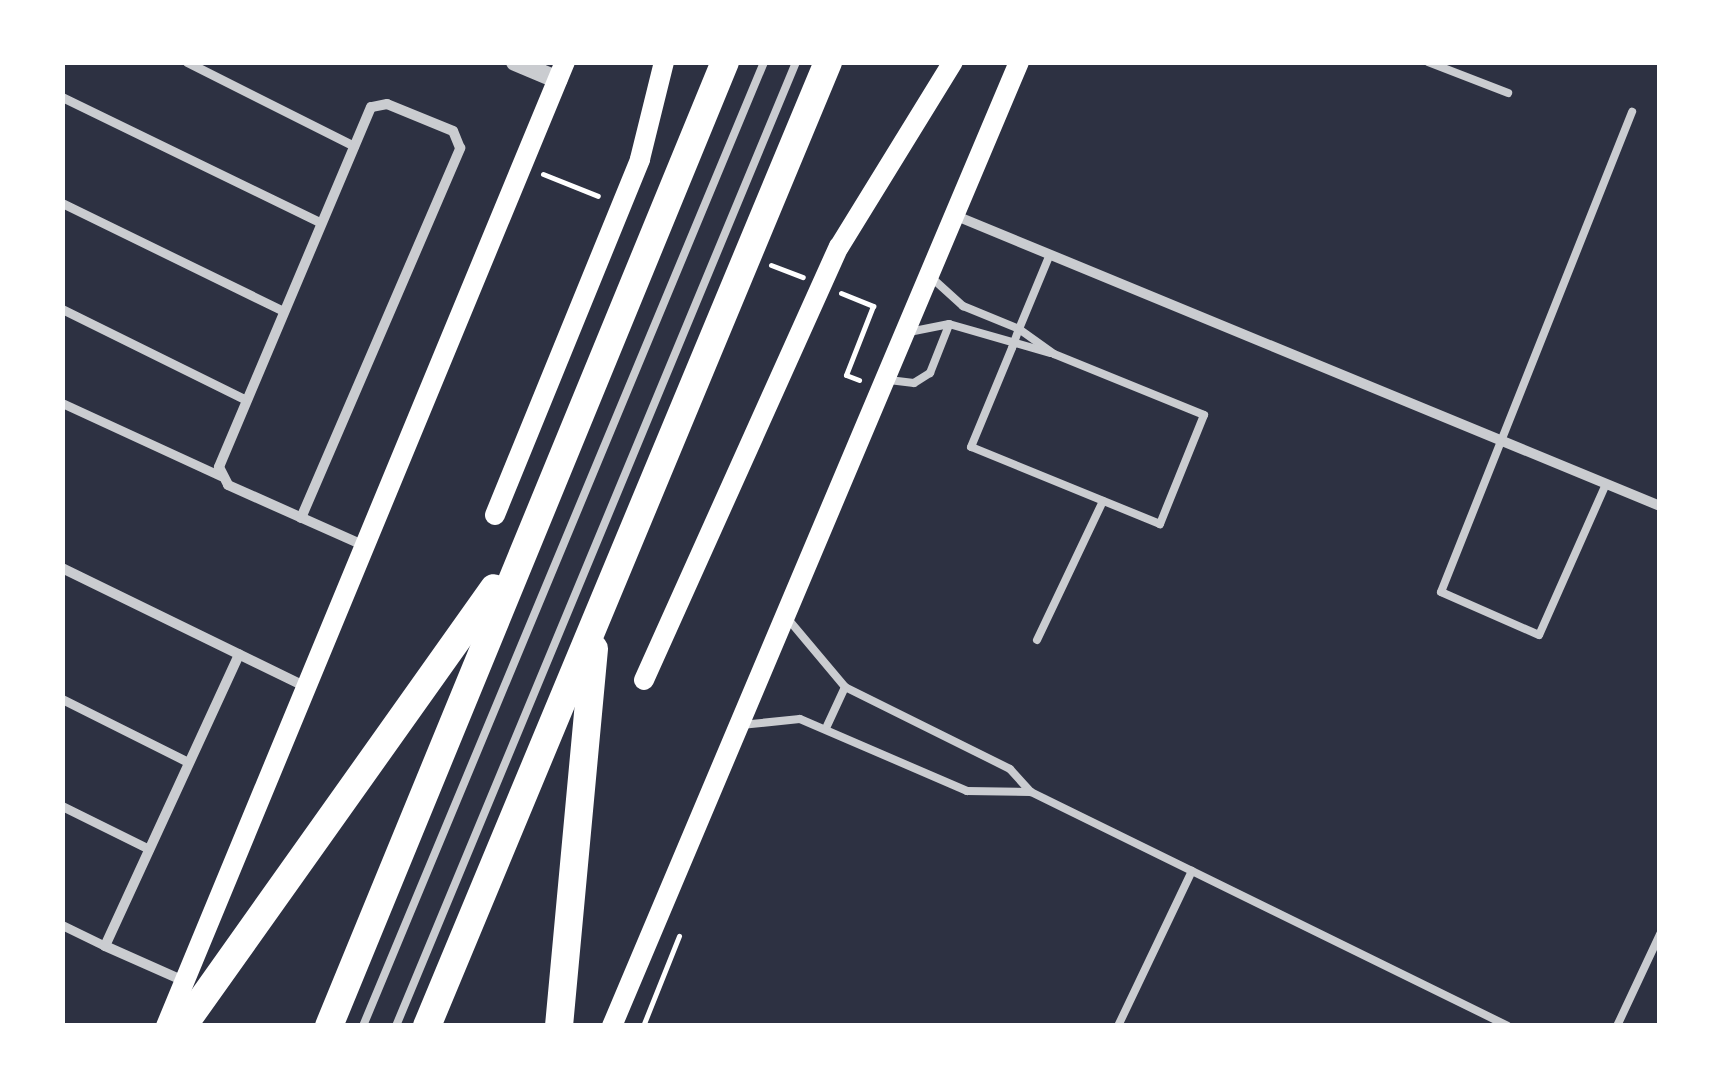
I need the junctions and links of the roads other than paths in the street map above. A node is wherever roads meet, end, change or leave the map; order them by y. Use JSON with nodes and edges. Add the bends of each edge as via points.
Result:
{"nodes":[{"id":1,"x":186,"y":62,"type":"edge"},
{"id":2,"x":514,"y":62,"type":"edge"},
{"id":3,"x":664,"y":62,"type":"edge"},
{"id":4,"x":725,"y":62,"type":"edge"},
{"id":5,"x":764,"y":62,"type":"edge"},
{"id":6,"x":796,"y":62,"type":"edge"},
{"id":7,"x":828,"y":62,"type":"edge"},
{"id":8,"x":953,"y":62,"type":"edge"},
{"id":9,"x":1019,"y":62,"type":"edge"},
{"id":10,"x":1428,"y":62,"type":"edge"},
{"id":11,"x":562,"y":72,"type":"edge"},
{"id":12,"x":1508,"y":93,"type":"dead end"},
{"id":13,"x":62,"y":97,"type":"edge"},
{"id":14,"x":1632,"y":112,"type":"dead end"},
{"id":15,"x":354,"y":146,"type":"junction"},
{"id":16,"x":62,"y":203,"type":"edge"},
{"id":17,"x":954,"y":215,"type":"junction"},
{"id":18,"x":320,"y":222,"type":"junction"},
{"id":19,"x":1050,"y":254,"type":"junction"},
{"id":20,"x":929,"y":275,"type":"junction"},
{"id":21,"x":62,"y":309,"type":"edge"},
{"id":22,"x":281,"y":310,"type":"junction"},
{"id":23,"x":950,"y":324,"type":"junction"},
{"id":24,"x":1019,"y":330,"type":"junction"},
{"id":25,"x":904,"y":333,"type":"junction"},
{"id":26,"x":1012,"y":348,"type":"junction"},
{"id":27,"x":1054,"y":354,"type":"junction"},
{"id":28,"x":885,"y":379,"type":"junction"},
{"id":29,"x":242,"y":398,"type":"junction"},
{"id":30,"x":62,"y":403,"type":"edge"},
{"id":31,"x":1505,"y":442,"type":"junction"},
{"id":32,"x":221,"y":476,"type":"junction"},
{"id":33,"x":1606,"y":484,"type":"junction"},
{"id":34,"x":1103,"y":501,"type":"junction"},
{"id":35,"x":1660,"y":506,"type":"edge"},
{"id":36,"x":495,"y":516,"type":"dead end"},
{"id":37,"x":302,"y":518,"type":"junction"},
{"id":38,"x":366,"y":546,"type":"junction"},
{"id":39,"x":521,"y":550,"type":"junction"},
{"id":40,"x":62,"y":568,"type":"edge"},
{"id":41,"x":598,"y":613,"type":"junction"},
{"id":42,"x":785,"y":615,"type":"junction"},
{"id":43,"x":1037,"y":640,"type":"dead end"},
{"id":44,"x":239,"y":654,"type":"junction"},
{"id":45,"x":644,"y":680,"type":"dead end"},
{"id":46,"x":307,"y":687,"type":"junction"},
{"id":47,"x":845,"y":687,"type":"junction"},
{"id":48,"x":62,"y":699,"type":"edge"},
{"id":49,"x":737,"y":726,"type":"junction"},
{"id":50,"x":826,"y":726,"type":"junction"},
{"id":51,"x":188,"y":762,"type":"junction"},
{"id":52,"x":1030,"y":792,"type":"junction"},
{"id":53,"x":62,"y":806,"type":"edge"},
{"id":54,"x":149,"y":849,"type":"junction"},
{"id":55,"x":1192,"y":871,"type":"junction"},
{"id":56,"x":62,"y":924,"type":"edge"},
{"id":57,"x":1660,"y":934,"type":"edge"},
{"id":58,"x":105,"y":946,"type":"junction"},
{"id":59,"x":184,"y":982,"type":"junction"},
{"id":60,"x":166,"y":1026,"type":"edge"},
{"id":61,"x":184,"y":1026,"type":"edge"},
{"id":62,"x":329,"y":1026,"type":"edge"},
{"id":63,"x":363,"y":1026,"type":"edge"},
{"id":64,"x":396,"y":1026,"type":"edge"},
{"id":65,"x":427,"y":1026,"type":"edge"},
{"id":66,"x":559,"y":1026,"type":"edge"},
{"id":67,"x":612,"y":1026,"type":"edge"},
{"id":68,"x":1118,"y":1026,"type":"edge"},
{"id":69,"x":1508,"y":1026,"type":"edge"},
{"id":70,"x":1616,"y":1026,"type":"edge"}],
"edges":[{"from":1,"to":15,"type":"street"},
{"from":2,"to":11,"type":"street"},
{"from":3,"to":36,"type":"main road","via":[[640,159]]},
{"from":4,"to":39,"type":"highway"},
{"from":5,"to":63,"type":"lane"},
{"from":6,"to":64,"type":"lane"},
{"from":7,"to":41,"type":"highway"},
{"from":8,"to":45,"type":"main road","via":[[839,248]]},
{"from":9,"to":17,"type":"main road"},
{"from":10,"to":12,"type":"lane"},
{"from":11,"to":38,"type":"main road"},
{"from":13,"to":18,"type":"street"},
{"from":14,"to":31,"type":"lane"},
{"from":15,"to":18,"type":"street"},
{"from":15,"to":37,"type":"street","via":[[377,102],[460,138]]},
{"from":16,"to":22,"type":"street"},
{"from":17,"to":19,"type":"street"},
{"from":17,"to":20,"type":"main road"},
{"from":18,"to":22,"type":"street"},
{"from":19,"to":24,"type":"lane"},
{"from":19,"to":31,"type":"street"},
{"from":20,"to":24,"type":"lane","via":[[963,306]]},
{"from":20,"to":25,"type":"main road"},
{"from":21,"to":29,"type":"street"},
{"from":22,"to":29,"type":"street"},
{"from":23,"to":25,"type":"lane"},
{"from":23,"to":26,"type":"lane"},
{"from":23,"to":28,"type":"lane","via":[[930,373],[914,383]]},
{"from":24,"to":26,"type":"lane"},
{"from":24,"to":27,"type":"lane"},
{"from":25,"to":28,"type":"main road"},
{"from":26,"to":27,"type":"lane"},
{"from":26,"to":34,"type":"lane","via":[[972,447]]},
{"from":27,"to":34,"type":"lane","via":[[1204,415],[1160,524]]},
{"from":28,"to":42,"type":"main road"},
{"from":29,"to":32,"type":"street"},
{"from":30,"to":32,"type":"street"},
{"from":31,"to":33,"type":"street"},
{"from":31,"to":33,"type":"lane","via":[[1441,592],[1538,635]]},
{"from":32,"to":37,"type":"street"},
{"from":33,"to":35,"type":"street"},
{"from":34,"to":43,"type":"lane"},
{"from":37,"to":38,"type":"street"},
{"from":38,"to":46,"type":"main road"},
{"from":39,"to":61,"type":"highway"},
{"from":39,"to":62,"type":"highway"},
{"from":40,"to":44,"type":"street"},
{"from":41,"to":65,"type":"highway"},
{"from":41,"to":66,"type":"highway"},
{"from":42,"to":47,"type":"lane"},
{"from":42,"to":49,"type":"main road"},
{"from":44,"to":46,"type":"street"},
{"from":44,"to":51,"type":"street"},
{"from":46,"to":59,"type":"main road"},
{"from":47,"to":50,"type":"lane"},
{"from":47,"to":52,"type":"lane","via":[[1010,769]]},
{"from":48,"to":51,"type":"street"},
{"from":49,"to":50,"type":"lane","via":[[780,719]]},
{"from":49,"to":67,"type":"main road"},
{"from":50,"to":52,"type":"lane","via":[[966,790]]},
{"from":51,"to":54,"type":"street"},
{"from":52,"to":55,"type":"lane"},
{"from":53,"to":54,"type":"street"},
{"from":54,"to":58,"type":"street"},
{"from":55,"to":68,"type":"lane"},
{"from":55,"to":69,"type":"lane"},
{"from":56,"to":58,"type":"street"},
{"from":57,"to":70,"type":"lane"},
{"from":58,"to":59,"type":"street"},
{"from":59,"to":60,"type":"main road"}]}
